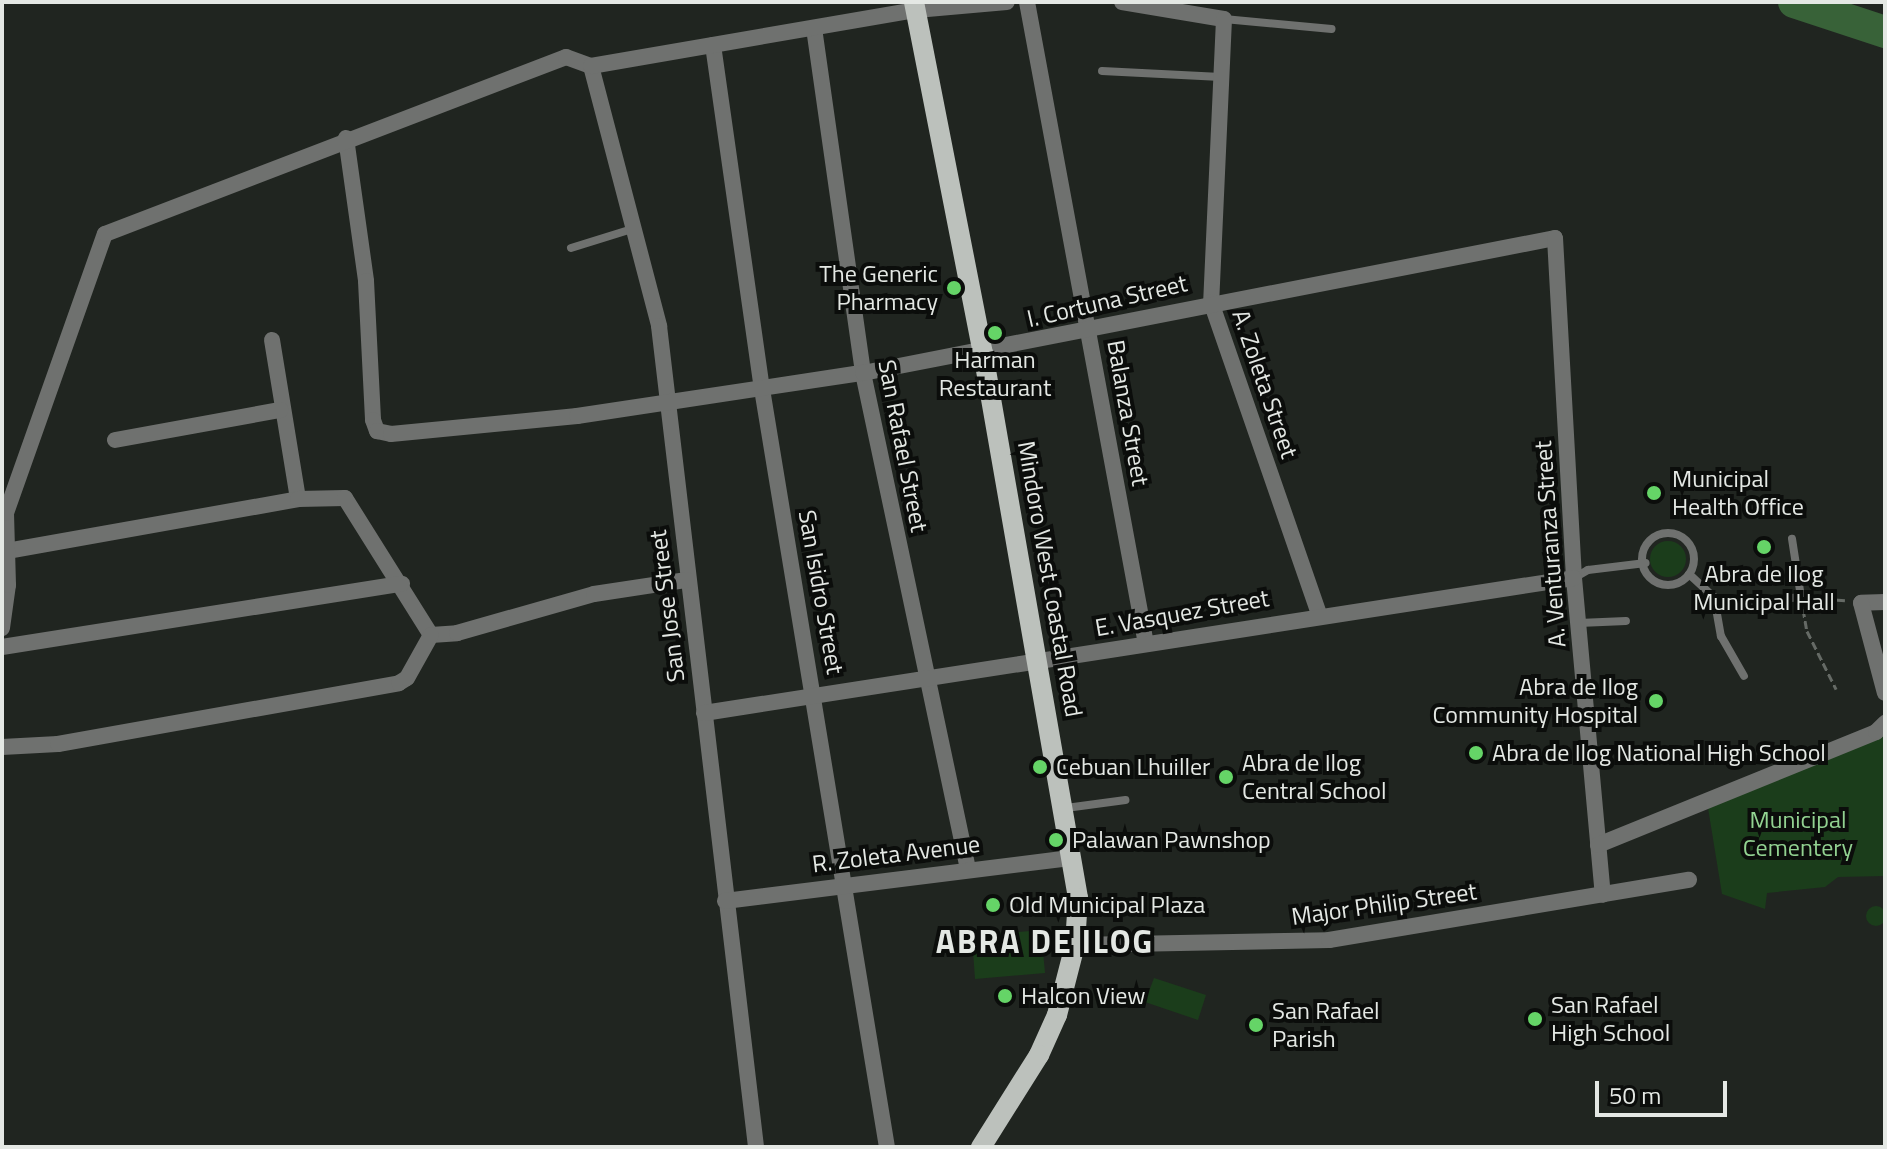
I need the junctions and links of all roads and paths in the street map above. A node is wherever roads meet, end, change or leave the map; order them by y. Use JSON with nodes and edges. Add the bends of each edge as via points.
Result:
{"nodes":[{"id":1,"x":1007,"y":2,"type":"edge"},
{"id":2,"x":1027,"y":2,"type":"edge"},
{"id":3,"x":1122,"y":2,"type":"edge"},
{"id":4,"x":915,"y":6,"type":"edge"},
{"id":5,"x":1224,"y":19,"type":"junction"},
{"id":6,"x":814,"y":28,"type":"junction"},
{"id":7,"x":1332,"y":29,"type":"dead end"},
{"id":8,"x":713,"y":45,"type":"junction"},
{"id":9,"x":591,"y":66,"type":"junction"},
{"id":10,"x":1102,"y":71,"type":"dead end"},
{"id":11,"x":1221,"y":77,"type":"junction"},
{"id":12,"x":346,"y":138,"type":"junction"},
{"id":13,"x":632,"y":229,"type":"junction"},
{"id":14,"x":1555,"y":238,"type":"joint"},
{"id":15,"x":571,"y":248,"type":"dead end"},
{"id":16,"x":1211,"y":302,"type":"junction"},
{"id":17,"x":1089,"y":330,"type":"junction"},
{"id":18,"x":272,"y":340,"type":"dead end"},
{"id":19,"x":983,"y":353,"type":"junction"},
{"id":20,"x":863,"y":373,"type":"junction"},
{"id":21,"x":762,"y":389,"type":"junction"},
{"id":22,"x":669,"y":403,"type":"junction"},
{"id":23,"x":280,"y":410,"type":"junction"},
{"id":24,"x":115,"y":440,"type":"dead end"},
{"id":25,"x":298,"y":499,"type":"junction"},
{"id":26,"x":1792,"y":539,"type":"dead end"},
{"id":27,"x":7,"y":551,"type":"junction"},
{"id":28,"x":1646,"y":563,"type":"junction"},
{"id":29,"x":1689,"y":574,"type":"junction"},
{"id":30,"x":1574,"y":578,"type":"junction"},
{"id":31,"x":687,"y":580,"type":"junction"},
{"id":32,"x":402,"y":584,"type":"junction"},
{"id":33,"x":1801,"y":597,"type":"junction"},
{"id":34,"x":1885,"y":602,"type":"edge"},
{"id":35,"x":1861,"y":603,"type":"junction"},
{"id":36,"x":1718,"y":606,"type":"junction"},
{"id":37,"x":1319,"y":614,"type":"junction"},
{"id":38,"x":1626,"y":621,"type":"dead end"},
{"id":39,"x":1579,"y":623,"type":"junction"},
{"id":40,"x":2,"y":628,"type":"edge"},
{"id":41,"x":431,"y":635,"type":"junction"},
{"id":42,"x":1146,"y":644,"type":"junction"},
{"id":43,"x":2,"y":647,"type":"edge"},
{"id":44,"x":1039,"y":661,"type":"junction"},
{"id":45,"x":1744,"y":676,"type":"dead end"},
{"id":46,"x":927,"y":678,"type":"junction"},
{"id":47,"x":1836,"y":689,"type":"dead end"},
{"id":48,"x":1885,"y":693,"type":"edge"},
{"id":49,"x":814,"y":696,"type":"junction"},
{"id":50,"x":704,"y":713,"type":"junction"},
{"id":51,"x":1885,"y":723,"type":"edge"},
{"id":52,"x":2,"y":747,"type":"edge"},
{"id":53,"x":1125,"y":800,"type":"dead end"},
{"id":54,"x":1066,"y":808,"type":"junction"},
{"id":55,"x":1598,"y":845,"type":"junction"},
{"id":56,"x":1072,"y":858,"type":"junction"},
{"id":57,"x":968,"y":869,"type":"junction"},
{"id":58,"x":1689,"y":880,"type":"dead end"},
{"id":59,"x":846,"y":885,"type":"junction"},
{"id":60,"x":1603,"y":895,"type":"junction"},
{"id":61,"x":725,"y":901,"type":"junction"},
{"id":62,"x":1075,"y":945,"type":"junction"},
{"id":63,"x":756,"y":1147,"type":"edge"},
{"id":64,"x":887,"y":1147,"type":"edge"},
{"id":65,"x":981,"y":1147,"type":"edge"}],
"edges":[{"from":1,"to":4,"type":"street"},
{"from":2,"to":17,"type":"street","name":"Balanza Street"},
{"from":3,"to":5,"type":"street"},
{"from":4,"to":6,"type":"street"},
{"from":4,"to":19,"type":"main road","name":"Mindoro West Coastal Road"},
{"from":5,"to":7,"type":"lane"},
{"from":5,"to":11,"type":"street","name":"A. Zoleta Street"},
{"from":6,"to":8,"type":"street"},
{"from":6,"to":20,"type":"street","name":"San Rafael Street"},
{"from":8,"to":9,"type":"street"},
{"from":8,"to":21,"type":"street","name":"San Isidro Street"},
{"from":9,"to":12,"type":"street","via":[[566,57]]},
{"from":9,"to":13,"type":"street","name":"San Jose Street"},
{"from":10,"to":11,"type":"lane"},
{"from":11,"to":16,"type":"street","name":"A. Zoleta Street"},
{"from":12,"to":22,"type":"street","name":"I. Cortuna Street","via":[[359,205],[377,431],[391,434]]},
{"from":12,"to":27,"type":"street","via":[[105,234],[6,513]]},
{"from":13,"to":15,"type":"lane"},
{"from":13,"to":22,"type":"street","name":"San Jose Street","via":[[659,326]]},
{"from":14,"to":16,"type":"street","name":"I. Cortuna Street"},
{"from":14,"to":30,"type":"street","name":"A. Venturanza Street"},
{"from":16,"to":17,"type":"street","name":"I. Cortuna Street"},
{"from":16,"to":37,"type":"street","name":"A. Zoleta Street"},
{"from":17,"to":19,"type":"street","name":"I. Cortuna Street"},
{"from":17,"to":42,"type":"street","name":"Balanza Street"},
{"from":18,"to":23,"type":"street"},
{"from":19,"to":20,"type":"street","name":"I. Cortuna Street"},
{"from":19,"to":44,"type":"main road","name":"Mindoro West Coastal Road"},
{"from":20,"to":21,"type":"street","name":"I. Cortuna Street"},
{"from":20,"to":46,"type":"street","name":"San Rafael Street"},
{"from":21,"to":22,"type":"street","name":"I. Cortuna Street"},
{"from":21,"to":49,"type":"street","name":"San Isidro Street"},
{"from":22,"to":31,"type":"street","name":"San Jose Street"},
{"from":23,"to":24,"type":"street"},
{"from":23,"to":25,"type":"street"},
{"from":25,"to":27,"type":"street"},
{"from":25,"to":32,"type":"street","via":[[345,498]]},
{"from":26,"to":33,"type":"lane"},
{"from":27,"to":40,"type":"street"},
{"from":28,"to":29,"type":"lane","via":[[1651,578],[1665,587],[1682,584]]},
{"from":28,"to":29,"type":"lane","via":[[1648,540],[1671,530],[1689,547]]},
{"from":28,"to":30,"type":"lane","via":[[1588,570]]},
{"from":29,"to":36,"type":"lane","via":[[1710,590]]},
{"from":30,"to":37,"type":"street","name":"E. Vasquez Street"},
{"from":30,"to":39,"type":"street","name":"A. Venturanza Street"},
{"from":31,"to":41,"type":"street","via":[[594,594],[457,633]]},
{"from":31,"to":50,"type":"street","name":"San Jose Street"},
{"from":32,"to":41,"type":"street"},
{"from":32,"to":43,"type":"street"},
{"from":33,"to":35,"type":"path"},
{"from":33,"to":36,"type":"lane"},
{"from":33,"to":47,"type":"path","via":[[1807,631]]},
{"from":34,"to":35,"type":"street"},
{"from":35,"to":48,"type":"street"},
{"from":36,"to":45,"type":"lane","via":[[1721,636]]},
{"from":37,"to":42,"type":"street","name":"E. Vasquez Street"},
{"from":38,"to":39,"type":"lane"},
{"from":39,"to":55,"type":"street","name":"A. Venturanza Street"},
{"from":41,"to":52,"type":"street","via":[[399,683],[58,744]]},
{"from":42,"to":44,"type":"street","name":"E. Vasquez Street"},
{"from":44,"to":46,"type":"street","name":"E. Vasquez Street"},
{"from":44,"to":54,"type":"main road","name":"Mindoro West Coastal Road"},
{"from":46,"to":49,"type":"street","name":"E. Vasquez Street"},
{"from":46,"to":57,"type":"street","name":"San Rafael Street"},
{"from":49,"to":50,"type":"street","name":"E. Vasquez Street"},
{"from":49,"to":59,"type":"street","name":"San Isidro Street"},
{"from":50,"to":61,"type":"street","name":"San Jose Street"},
{"from":51,"to":55,"type":"street","via":[[1876,732]]},
{"from":53,"to":54,"type":"lane"},
{"from":54,"to":56,"type":"main road","name":"Mindoro West Coastal Road"},
{"from":55,"to":60,"type":"street","name":"A. Venturanza Street"},
{"from":56,"to":57,"type":"street","name":"R. Zoleta Avenue"},
{"from":56,"to":62,"type":"main road","name":"Mindoro West Coastal Road","via":[[1078,898]]},
{"from":57,"to":59,"type":"street","name":"R. Zoleta Avenue"},
{"from":58,"to":60,"type":"street","name":"Major Philip Street"},
{"from":59,"to":61,"type":"street","name":"R. Zoleta Avenue"},
{"from":59,"to":64,"type":"street","name":"San Isidro Street"},
{"from":60,"to":62,"type":"street","name":"Major Philip Street","via":[[1329,940]]},
{"from":61,"to":63,"type":"street","name":"San Jose Street"},
{"from":62,"to":65,"type":"main road","name":"Mindoro West Coastal Road","via":[[1048,1037]]}]}
